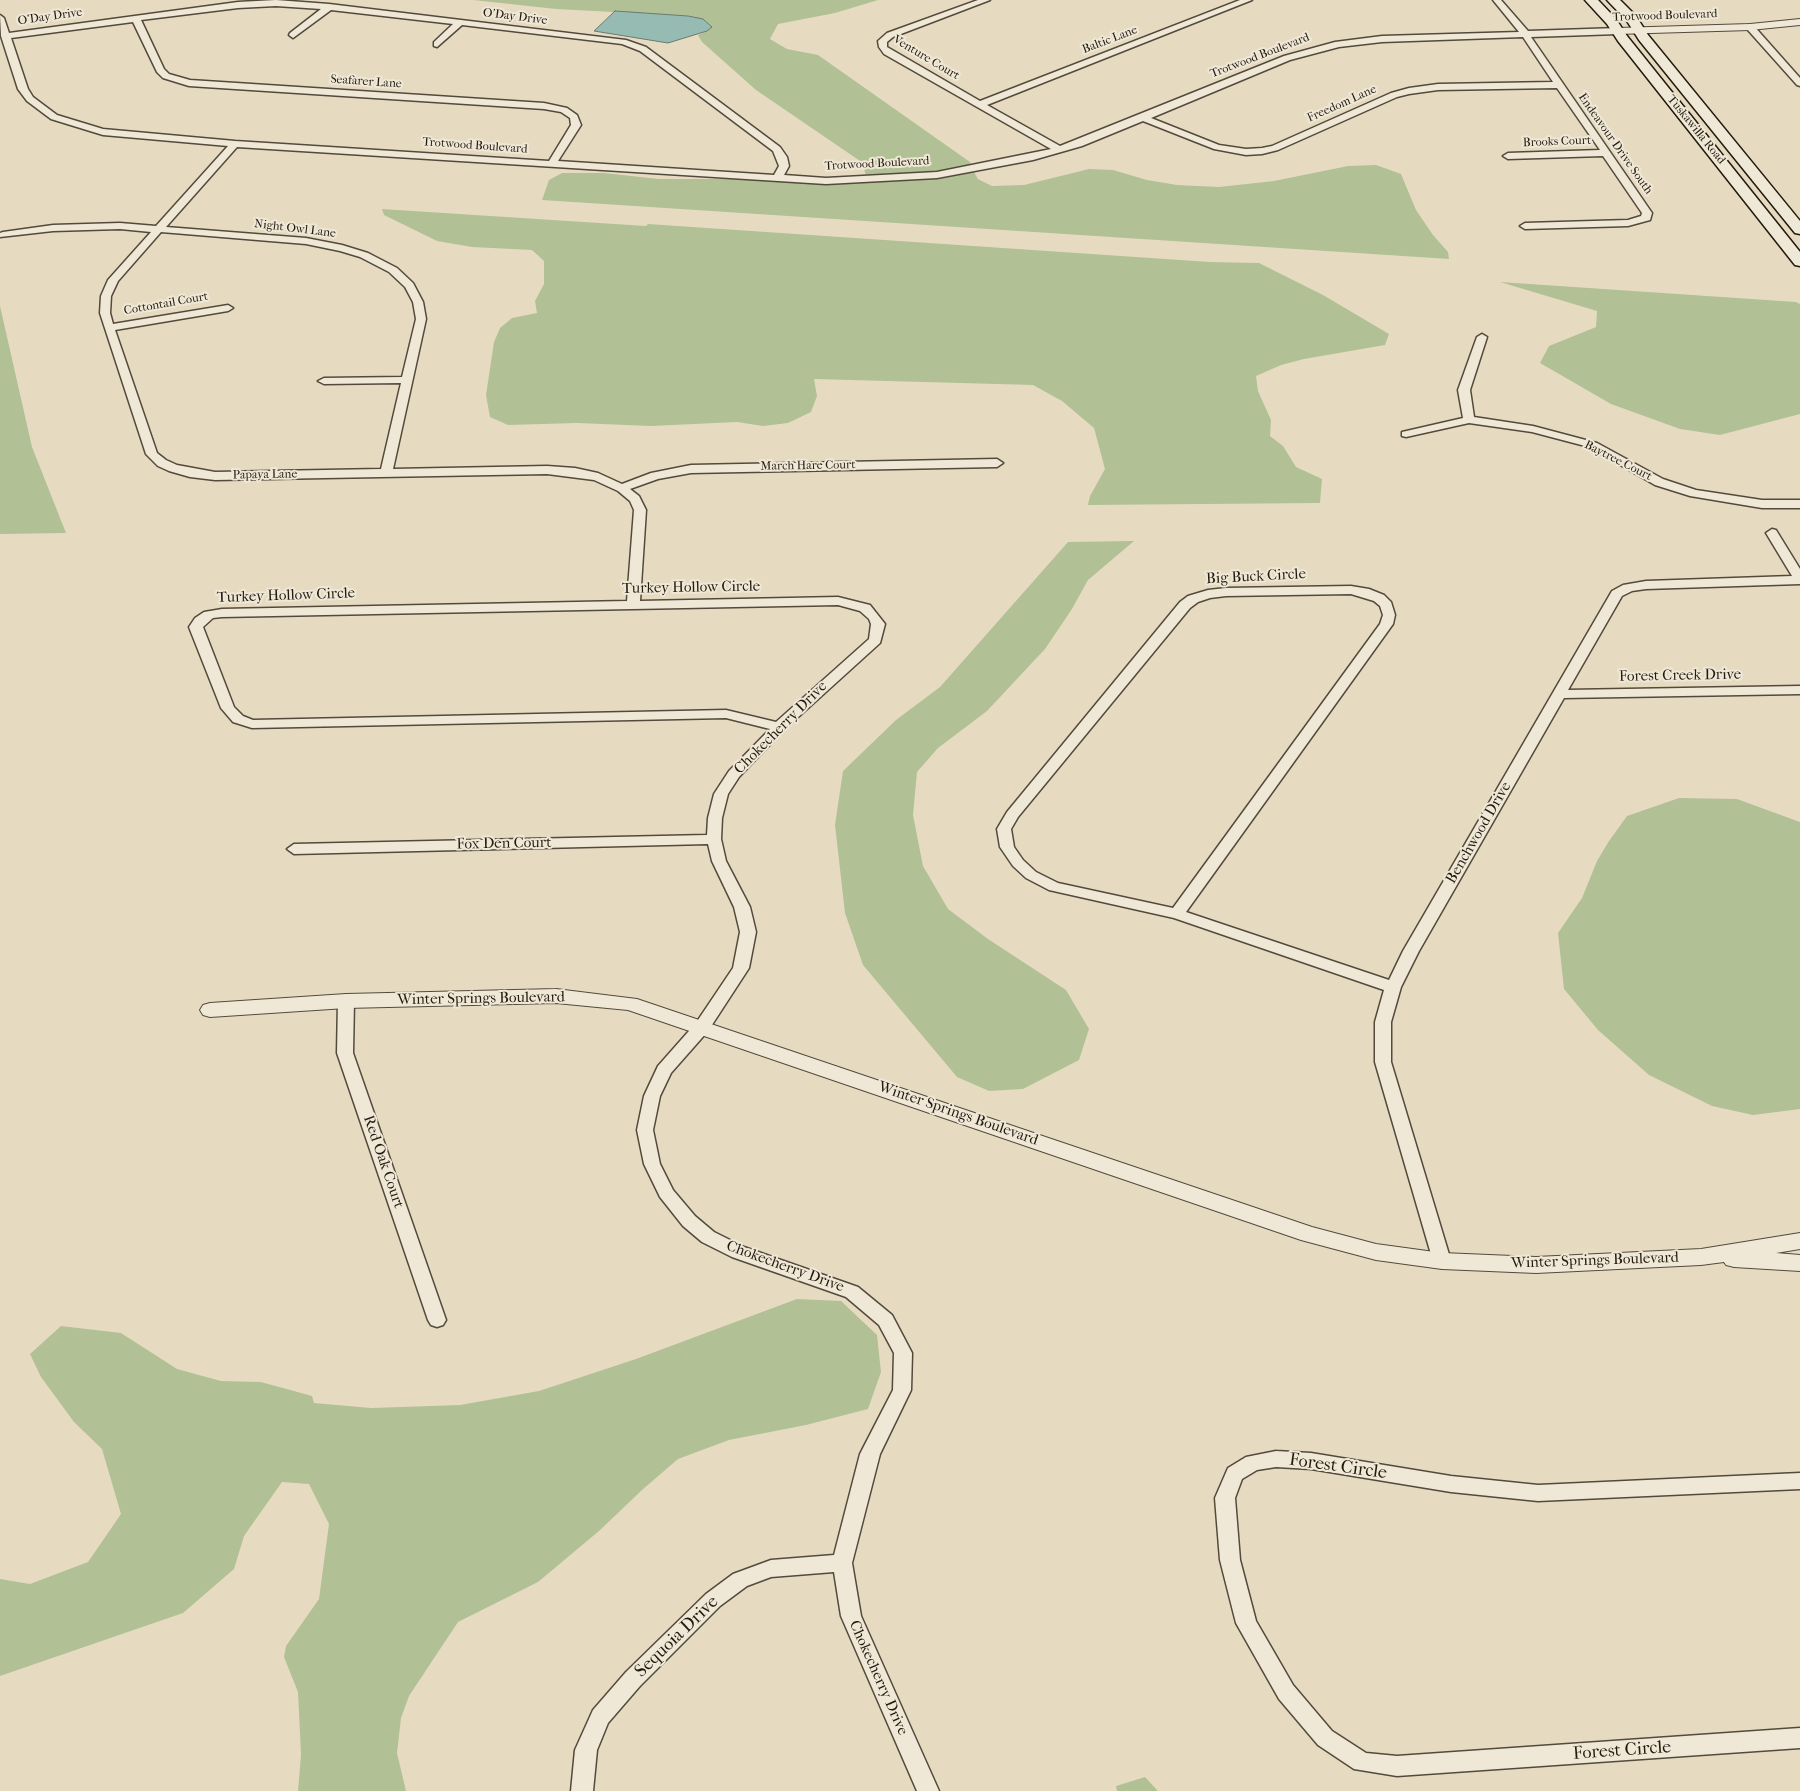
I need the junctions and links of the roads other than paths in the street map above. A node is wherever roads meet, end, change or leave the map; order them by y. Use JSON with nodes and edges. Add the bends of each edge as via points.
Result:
{"nodes":[{"id":1,"x":986,"y":0,"type":"edge"},
{"id":2,"x":1248,"y":0,"type":"edge"},
{"id":3,"x":1497,"y":0,"type":"edge"},
{"id":4,"x":1591,"y":0,"type":"edge"},
{"id":5,"x":1612,"y":0,"type":"edge"},
{"id":6,"x":329,"y":7,"type":"junction"},
{"id":7,"x":0,"y":18,"type":"edge"},
{"id":8,"x":136,"y":18,"type":"junction"},
{"id":9,"x":1800,"y":22,"type":"edge"},
{"id":10,"x":460,"y":23,"type":"junction"},
{"id":11,"x":1750,"y":27,"type":"junction"},
{"id":12,"x":1618,"y":31,"type":"junction"},
{"id":13,"x":1640,"y":31,"type":"junction"},
{"id":14,"x":1525,"y":34,"type":"junction"},
{"id":15,"x":293,"y":35,"type":"dead end"},
{"id":16,"x":5,"y":36,"type":"junction"},
{"id":17,"x":437,"y":44,"type":"dead end"},
{"id":18,"x":1800,"y":83,"type":"edge"},
{"id":19,"x":1558,"y":85,"type":"junction"},
{"id":20,"x":980,"y":104,"type":"junction"},
{"id":21,"x":1144,"y":118,"type":"junction"},
{"id":22,"x":235,"y":144,"type":"junction"},
{"id":23,"x":1060,"y":150,"type":"junction"},
{"id":24,"x":1607,"y":153,"type":"junction"},
{"id":25,"x":1508,"y":156,"type":"dead end"},
{"id":26,"x":552,"y":164,"type":"junction"},
{"id":27,"x":777,"y":179,"type":"junction"},
{"id":28,"x":1525,"y":226,"type":"dead end"},
{"id":29,"x":159,"y":229,"type":"junction"},
{"id":30,"x":1800,"y":230,"type":"edge"},
{"id":31,"x":3,"y":235,"type":"dead end"},
{"id":32,"x":1800,"y":262,"type":"edge"},
{"id":33,"x":228,"y":308,"type":"dead end"},
{"id":34,"x":108,"y":328,"type":"junction"},
{"id":35,"x":1482,"y":337,"type":"dead end"},
{"id":36,"x":407,"y":380,"type":"junction"},
{"id":37,"x":324,"y":381,"type":"dead end"},
{"id":38,"x":1469,"y":420,"type":"junction"},
{"id":39,"x":1406,"y":434,"type":"dead end"},
{"id":40,"x":997,"y":463,"type":"dead end"},
{"id":41,"x":386,"y":473,"type":"junction"},
{"id":42,"x":622,"y":488,"type":"junction"},
{"id":43,"x":1800,"y":504,"type":"edge"},
{"id":44,"x":1772,"y":533,"type":"dead end"},
{"id":45,"x":1800,"y":580,"type":"edge"},
{"id":46,"x":633,"y":606,"type":"junction"},
{"id":47,"x":874,"y":617,"type":"joint"},
{"id":48,"x":1799,"y":692,"type":"edge"},
{"id":49,"x":1560,"y":694,"type":"junction"},
{"id":50,"x":779,"y":727,"type":"junction"},
{"id":51,"x":714,"y":839,"type":"junction"},
{"id":52,"x":294,"y":849,"type":"dead end"},
{"id":53,"x":1177,"y":914,"type":"junction"},
{"id":54,"x":1393,"y":987,"type":"junction"},
{"id":55,"x":346,"y":1001,"type":"junction"},
{"id":56,"x":210,"y":1010,"type":"dead end"},
{"id":57,"x":702,"y":1027,"type":"junction"},
{"id":58,"x":1800,"y":1241,"type":"edge"},
{"id":59,"x":1701,"y":1257,"type":"junction"},
{"id":60,"x":1442,"y":1261,"type":"junction"},
{"id":61,"x":1800,"y":1263,"type":"edge"},
{"id":62,"x":436,"y":1320,"type":"dead end"},
{"id":63,"x":1800,"y":1481,"type":"edge"},
{"id":64,"x":842,"y":1563,"type":"junction"},
{"id":65,"x":1800,"y":1738,"type":"edge"},
{"id":66,"x":582,"y":1791,"type":"edge"},
{"id":67,"x":928,"y":1791,"type":"edge"}],
"edges":[{"from":1,"to":20,"type":"street","name":"Venture Court","via":[[890,35],[882,41],[887,52]]},
{"from":2,"to":20,"type":"street","name":"Baltic Lane"},
{"from":3,"to":14,"type":"street","name":"Endeavour Drive South"},
{"from":4,"to":12,"type":"main road","name":"Tuskawilla Road"},
{"from":5,"to":13,"type":"main road","name":"Tuskawilla Road"},
{"from":6,"to":8,"type":"street","name":"O'Day Drive","via":[[258,4]]},
{"from":6,"to":10,"type":"street","name":"O'Day Drive"},
{"from":6,"to":15,"type":"street"},
{"from":7,"to":16,"type":"street","name":"Trotwood Boulevard"},
{"from":8,"to":16,"type":"street","name":"O'Day Drive"},
{"from":8,"to":26,"type":"street","name":"Seafarer Lane","via":[[160,70],[166,76],[189,83],[544,106],[564,110],[574,116],[576,125]]},
{"from":9,"to":11,"type":"street","name":"Trotwood Boulevard"},
{"from":10,"to":17,"type":"street"},
{"from":10,"to":27,"type":"street","name":"O'Day Drive","via":[[622,42],[643,49],[776,149],[784,166]]},
{"from":11,"to":13,"type":"street","name":"Trotwood Boulevard"},
{"from":11,"to":18,"type":"street"},
{"from":12,"to":13,"type":"street","name":"Trotwood Boulevard"},
{"from":12,"to":14,"type":"street","name":"Trotwood Boulevard"},
{"from":12,"to":32,"type":"main road","name":"Tuskawilla Road"},
{"from":13,"to":30,"type":"main road","name":"Tuskawilla Road"},
{"from":14,"to":19,"type":"street","name":"Endeavour Drive South"},
{"from":14,"to":21,"type":"street","name":"Trotwood Boulevard","via":[[1382,39],[1338,44],[1287,58]]},
{"from":16,"to":22,"type":"street","name":"Trotwood Boulevard","via":[[23,89],[30,99],[54,117],[103,132]]},
{"from":19,"to":21,"type":"street","name":"Freedom Lane","via":[[1438,87],[1409,91],[1262,151],[1217,147]]},
{"from":19,"to":24,"type":"street","name":"Endeavour Drive South"},
{"from":20,"to":23,"type":"street","name":"Venture Court"},
{"from":21,"to":23,"type":"street","name":"Trotwood Boulevard"},
{"from":22,"to":26,"type":"street","name":"Trotwood Boulevard"},
{"from":22,"to":29,"type":"street","name":"Papaya Lane"},
{"from":23,"to":27,"type":"street","name":"Trotwood Boulevard","via":[[937,175],[826,181]]},
{"from":24,"to":25,"type":"street","name":"Brooks Court"},
{"from":24,"to":28,"type":"street","name":"Endeavour Drive South","via":[[1645,208],[1646,218],[1628,223]]},
{"from":26,"to":27,"type":"street","name":"Trotwood Boulevard"},
{"from":29,"to":31,"type":"street","name":"Night Owl Lane","via":[[87,226]]},
{"from":29,"to":34,"type":"street","name":"Papaya Lane","via":[[113,280],[106,296]]},
{"from":29,"to":36,"type":"street","name":"Night Owl Lane","via":[[306,241],[364,255],[393,270],[409,285],[418,302],[421,319]]},
{"from":33,"to":34,"type":"street","name":"Cottontail Court"},
{"from":34,"to":41,"type":"street","name":"Papaya Lane","via":[[152,454],[162,464],[190,473],[215,476]]},
{"from":35,"to":38,"type":"street","via":[[1464,390]]},
{"from":36,"to":37,"type":"street"},
{"from":36,"to":41,"type":"street","name":"Night Owl Lane"},
{"from":38,"to":39,"type":"street","name":"Baytree Court"},
{"from":38,"to":43,"type":"street","name":"Baytree Court","via":[[1533,429],[1593,445],[1659,482],[1694,493],[1762,504]]},
{"from":40,"to":42,"type":"street","name":"March Hare Court","via":[[691,468]]},
{"from":41,"to":42,"type":"street","name":"Papaya Lane","via":[[547,470],[598,477]]},
{"from":42,"to":46,"type":"street","name":"Papaya Lane","via":[[635,499],[640,510]]},
{"from":44,"to":45,"type":"street"},
{"from":45,"to":49,"type":"street","name":"Benchwood Drive","via":[[1628,588],[1617,594]]},
{"from":46,"to":47,"type":"street","name":"Turkey Hollow Circle","via":[[838,602],[865,608]]},
{"from":46,"to":50,"type":"street","name":"Turkey Hollow Circle","via":[[222,613],[209,615],[196,627],[228,708],[238,719],[252,724],[726,714]]},
{"from":47,"to":50,"type":"street","name":"Chokecherry Drive","via":[[878,624],[875,640]]},
{"from":48,"to":49,"type":"street","name":"Forest Creek Drive"},
{"from":49,"to":54,"type":"street","name":"Benchwood Drive","via":[[1410,951]]},
{"from":50,"to":51,"type":"street","name":"Chokecherry Drive","via":[[734,774],[721,794]]},
{"from":51,"to":52,"type":"street","name":"Fox Den Court"},
{"from":51,"to":57,"type":"street","name":"Chokecherry Drive","via":[[719,861],[742,907],[748,932],[741,968]]},
{"from":53,"to":53,"type":"street","name":"Big Buck Circle","via":[[1386,624],[1389,615],[1380,598],[1351,590],[1226,592],[1194,599],[1185,605],[1004,829],[1007,847],[1031,875],[1054,886]]},
{"from":53,"to":54,"type":"street","name":"Big Buck Circle"},
{"from":54,"to":60,"type":"street","name":"Benchwood Drive","via":[[1383,1022],[1383,1062]]},
{"from":55,"to":56,"type":"street","name":"Winter Springs Boulevard"},
{"from":55,"to":57,"type":"street","name":"Winter Springs Boulevard","via":[[556,996],[630,1004]]},
{"from":55,"to":62,"type":"street","name":"Red Oak Court","via":[[345,1053]]},
{"from":57,"to":60,"type":"street","name":"Winter Springs Boulevard","via":[[1309,1234],[1376,1252]]},
{"from":57,"to":64,"type":"street","name":"Chokecherry Drive","via":[[664,1070],[652,1096],[645,1130],[652,1164],[666,1193],[689,1221],[708,1237],[738,1252],[852,1292],[886,1320],[903,1353],[902,1390],[870,1454]]},
{"from":58,"to":59,"type":"street","name":"Winter Springs Boulevard"},
{"from":59,"to":60,"type":"street","name":"Winter Springs Boulevard","via":[[1536,1265]]},
{"from":59,"to":61,"type":"street","name":"Winter Springs Boulevard"},
{"from":63,"to":65,"type":"street","name":"Forest Circle","via":[[1538,1493],[1276,1459],[1253,1463],[1235,1474],[1225,1498],[1230,1560],[1246,1623],[1286,1692],[1325,1738],[1362,1762],[1397,1766]]},
{"from":64,"to":66,"type":"street","name":"Sequoia Drive","via":[[771,1569],[740,1580],[713,1600],[633,1679],[600,1717],[586,1750]]},
{"from":64,"to":67,"type":"street","name":"Chokecherry Drive","via":[[851,1616]]}]}
